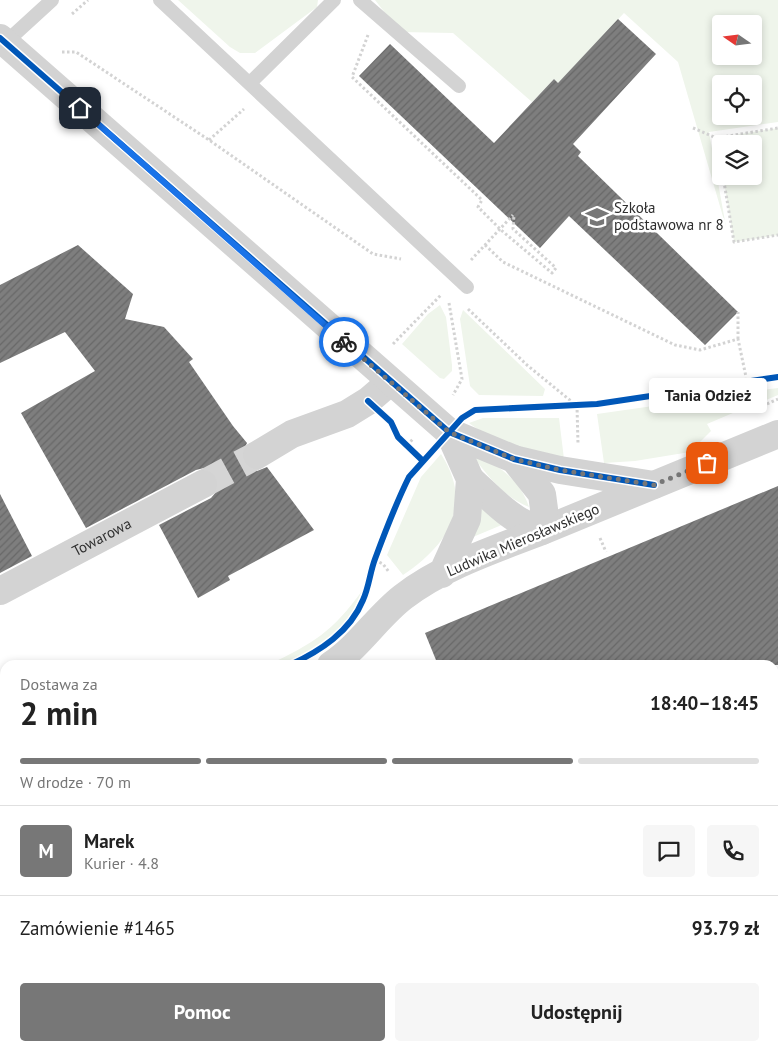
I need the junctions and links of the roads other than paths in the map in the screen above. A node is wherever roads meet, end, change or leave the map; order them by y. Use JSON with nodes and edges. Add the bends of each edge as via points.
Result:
{"nodes":[{"id":1,"x":52,"y":0,"type":"edge"},
{"id":2,"x":160,"y":0,"type":"edge"},
{"id":3,"x":334,"y":0,"type":"edge"},
{"id":4,"x":360,"y":0,"type":"edge"},
{"id":5,"x":2,"y":43,"type":"edge"},
{"id":6,"x":250,"y":83,"type":"junction"},
{"id":7,"x":460,"y":86,"type":"dead end"},
{"id":8,"x":467,"y":287,"type":"dead end"},
{"id":9,"x":390,"y":382,"type":"junction"},
{"id":10,"x":449,"y":432,"type":"junction"},
{"id":11,"x":778,"y":434,"type":"edge"},
{"id":12,"x":257,"y":454,"type":"tunnel mouth"},
{"id":13,"x":514,"y":459,"type":"junction"},
{"id":14,"x":470,"y":479,"type":"junction"},
{"id":15,"x":203,"y":484,"type":"tunnel mouth"},
{"id":16,"x":654,"y":485,"type":"junction"},
{"id":17,"x":542,"y":531,"type":"junction"},
{"id":18,"x":442,"y":574,"type":"junction"},
{"id":19,"x":0,"y":591,"type":"edge"},
{"id":20,"x":336,"y":660,"type":"edge"}],
"edges":[{"from":1,"to":5,"type":"lane"},
{"from":2,"to":6,"type":"lane"},
{"from":3,"to":6,"type":"lane"},
{"from":4,"to":7,"type":"lane"},
{"from":5,"to":9,"type":"street"},
{"from":6,"to":8,"type":"lane"},
{"from":9,"to":10,"type":"street"},
{"from":9,"to":12,"type":"street","via":[[347,414],[292,434]]},
{"from":10,"to":13,"type":"street"},
{"from":10,"to":14,"type":"street"},
{"from":11,"to":16,"type":"street","name":"Ludwika Mierosławskiego"},
{"from":13,"to":16,"type":"street"},
{"from":13,"to":17,"type":"street","via":[[542,494]]},
{"from":14,"to":17,"type":"street","via":[[511,516]]},
{"from":14,"to":18,"type":"street","via":[[467,519]]},
{"from":15,"to":19,"type":"street","name":"Towarowa"},
{"from":16,"to":17,"type":"street","name":"Ludwika Mierosławskiego"},
{"from":17,"to":18,"type":"street","name":"Ludwika Mierosławskiego"},
{"from":18,"to":20,"type":"street","name":"Ludwika Mierosławskiego","via":[[404,596]]}]}
